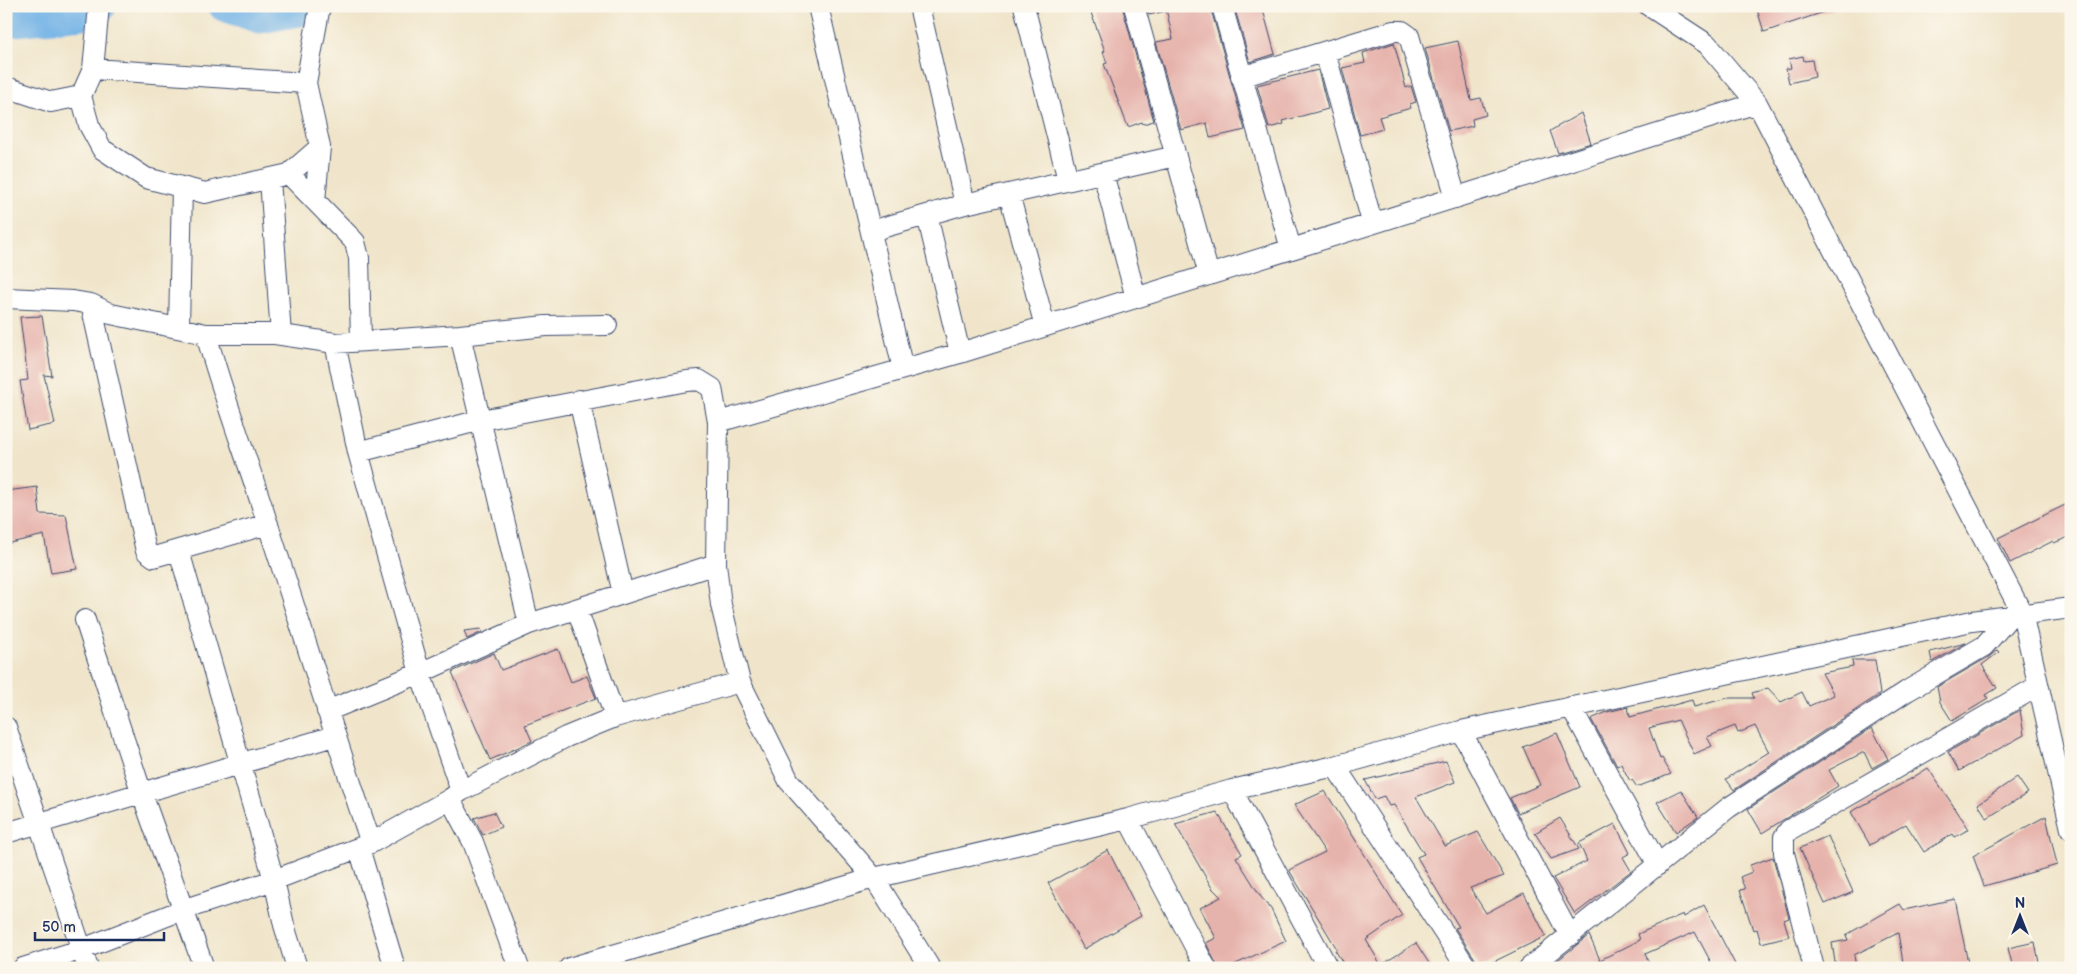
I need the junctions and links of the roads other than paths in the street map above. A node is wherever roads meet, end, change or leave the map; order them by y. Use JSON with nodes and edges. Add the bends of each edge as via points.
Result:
{"nodes":[{"id":1,"x":99,"y":6,"type":"edge"},
{"id":2,"x":320,"y":6,"type":"edge"},
{"id":3,"x":818,"y":6,"type":"edge"},
{"id":4,"x":919,"y":6,"type":"edge"},
{"id":5,"x":1024,"y":6,"type":"edge"},
{"id":6,"x":1134,"y":6,"type":"edge"},
{"id":7,"x":1222,"y":6,"type":"edge"},
{"id":8,"x":1649,"y":6,"type":"edge"},
{"id":9,"x":1325,"y":52,"type":"junction"},
{"id":10,"x":93,"y":69,"type":"junction"},
{"id":11,"x":1241,"y":77,"type":"junction"},
{"id":12,"x":306,"y":82,"type":"junction"},
{"id":13,"x":6,"y":86,"type":"edge"},
{"id":14,"x":81,"y":96,"type":"junction"},
{"id":15,"x":1757,"y":103,"type":"junction"},
{"id":16,"x":320,"y":148,"type":"junction"},
{"id":17,"x":1176,"y":156,"type":"junction"},
{"id":18,"x":1103,"y":173,"type":"junction"},
{"id":19,"x":280,"y":176,"type":"junction"},
{"id":20,"x":1068,"y":180,"type":"junction"},
{"id":21,"x":182,"y":187,"type":"junction"},
{"id":22,"x":1009,"y":194,"type":"junction"},
{"id":23,"x":1456,"y":198,"type":"junction"},
{"id":24,"x":315,"y":201,"type":"junction"},
{"id":25,"x":965,"y":204,"type":"junction"},
{"id":26,"x":927,"y":215,"type":"junction"},
{"id":27,"x":1372,"y":222,"type":"junction"},
{"id":28,"x":871,"y":231,"type":"junction"},
{"id":29,"x":1291,"y":249,"type":"junction"},
{"id":30,"x":1209,"y":275,"type":"junction"},
{"id":31,"x":6,"y":298,"type":"edge"},
{"id":32,"x":1136,"y":298,"type":"junction"},
{"id":33,"x":92,"y":304,"type":"junction"},
{"id":34,"x":607,"y":324,"type":"dead end"},
{"id":35,"x":1045,"y":326,"type":"junction"},
{"id":36,"x":179,"y":328,"type":"junction"},
{"id":37,"x":206,"y":334,"type":"junction"},
{"id":38,"x":281,"y":335,"type":"junction"},
{"id":39,"x":460,"y":335,"type":"junction"},
{"id":40,"x":361,"y":341,"type":"junction"},
{"id":41,"x":335,"y":343,"type":"junction"},
{"id":42,"x":960,"y":353,"type":"junction"},
{"id":43,"x":903,"y":369,"type":"junction"},
{"id":44,"x":579,"y":400,"type":"junction"},
{"id":45,"x":481,"y":420,"type":"junction"},
{"id":46,"x":718,"y":422,"type":"junction"},
{"id":47,"x":358,"y":452,"type":"junction"},
{"id":48,"x":268,"y":524,"type":"junction"},
{"id":49,"x":179,"y":551,"type":"junction"},
{"id":50,"x":716,"y":564,"type":"junction"},
{"id":51,"x":623,"y":594,"type":"junction"},
{"id":52,"x":2071,"y":608,"type":"edge"},
{"id":53,"x":577,"y":609,"type":"junction"},
{"id":54,"x":2016,"y":614,"type":"junction"},
{"id":55,"x":85,"y":620,"type":"dead end"},
{"id":56,"x":529,"y":624,"type":"junction"},
{"id":57,"x":420,"y":673,"type":"junction"},
{"id":58,"x":740,"y":682,"type":"junction"},
{"id":59,"x":2038,"y":686,"type":"junction"},
{"id":60,"x":1571,"y":707,"type":"junction"},
{"id":61,"x":327,"y":711,"type":"junction"},
{"id":62,"x":615,"y":717,"type":"junction"},
{"id":63,"x":6,"y":727,"type":"edge"},
{"id":64,"x":1461,"y":731,"type":"junction"},
{"id":65,"x":334,"y":736,"type":"junction"},
{"id":66,"x":240,"y":763,"type":"junction"},
{"id":67,"x":1335,"y":766,"type":"junction"},
{"id":68,"x":1232,"y":790,"type":"junction"},
{"id":69,"x":142,"y":794,"type":"junction"},
{"id":70,"x":455,"y":795,"type":"junction"},
{"id":71,"x":1128,"y":819,"type":"junction"},
{"id":72,"x":38,"y":824,"type":"junction"},
{"id":73,"x":2071,"y":829,"type":"edge"},
{"id":74,"x":6,"y":834,"type":"edge"},
{"id":75,"x":365,"y":845,"type":"junction"},
{"id":76,"x":1658,"y":865,"type":"junction"},
{"id":77,"x":874,"y":878,"type":"junction"},
{"id":78,"x":274,"y":880,"type":"junction"},
{"id":79,"x":182,"y":910,"type":"junction"},
{"id":80,"x":1570,"y":936,"type":"junction"},
{"id":81,"x":84,"y":959,"type":"edge"},
{"id":82,"x":1534,"y":966,"type":"edge"},
{"id":83,"x":23,"y":968,"type":"edge"},
{"id":84,"x":204,"y":968,"type":"edge"},
{"id":85,"x":297,"y":968,"type":"edge"},
{"id":86,"x":395,"y":968,"type":"edge"},
{"id":87,"x":519,"y":968,"type":"edge"},
{"id":88,"x":569,"y":968,"type":"edge"},
{"id":89,"x":930,"y":968,"type":"edge"},
{"id":90,"x":1206,"y":968,"type":"edge"},
{"id":91,"x":1328,"y":968,"type":"edge"},
{"id":92,"x":1467,"y":968,"type":"edge"},
{"id":93,"x":1814,"y":968,"type":"edge"}],
"edges":[{"from":1,"to":10,"type":"street"},
{"from":2,"to":12,"type":"street"},
{"from":3,"to":28,"type":"street"},
{"from":4,"to":25,"type":"street"},
{"from":5,"to":20,"type":"street"},
{"from":6,"to":17,"type":"street"},
{"from":7,"to":11,"type":"street"},
{"from":8,"to":15,"type":"street","via":[[1707,44]]},
{"from":9,"to":11,"type":"street"},
{"from":9,"to":23,"type":"street","via":[[1393,31],[1402,31],[1409,36]]},
{"from":9,"to":27,"type":"street"},
{"from":10,"to":12,"type":"street"},
{"from":10,"to":14,"type":"street"},
{"from":11,"to":29,"type":"street"},
{"from":12,"to":16,"type":"street"},
{"from":13,"to":14,"type":"street","via":[[52,102]]},
{"from":14,"to":21,"type":"street","via":[[89,125],[102,149],[146,178]]},
{"from":15,"to":23,"type":"street"},
{"from":15,"to":54,"type":"street"},
{"from":16,"to":19,"type":"street"},
{"from":16,"to":24,"type":"street"},
{"from":17,"to":18,"type":"street"},
{"from":17,"to":30,"type":"street"},
{"from":18,"to":20,"type":"street"},
{"from":18,"to":32,"type":"street"},
{"from":19,"to":21,"type":"street","via":[[205,193]]},
{"from":19,"to":24,"type":"street"},
{"from":19,"to":38,"type":"street"},
{"from":20,"to":22,"type":"street"},
{"from":21,"to":36,"type":"street"},
{"from":22,"to":25,"type":"street"},
{"from":22,"to":35,"type":"street"},
{"from":23,"to":27,"type":"street"},
{"from":24,"to":40,"type":"street","via":[[355,242],[359,258]]},
{"from":25,"to":26,"type":"street"},
{"from":26,"to":28,"type":"street"},
{"from":26,"to":42,"type":"street"},
{"from":27,"to":29,"type":"street"},
{"from":28,"to":43,"type":"street"},
{"from":29,"to":30,"type":"street"},
{"from":30,"to":32,"type":"street"},
{"from":31,"to":33,"type":"street","via":[[74,300]]},
{"from":32,"to":35,"type":"street"},
{"from":33,"to":36,"type":"street","via":[[112,314]]},
{"from":33,"to":49,"type":"street","via":[[146,551],[154,557]]},
{"from":34,"to":39,"type":"street","via":[[546,326]]},
{"from":35,"to":42,"type":"street"},
{"from":36,"to":37,"type":"street"},
{"from":37,"to":38,"type":"street"},
{"from":37,"to":48,"type":"street"},
{"from":38,"to":41,"type":"street"},
{"from":39,"to":40,"type":"street"},
{"from":39,"to":45,"type":"street"},
{"from":40,"to":41,"type":"street"},
{"from":41,"to":47,"type":"street"},
{"from":42,"to":43,"type":"street"},
{"from":43,"to":46,"type":"street"},
{"from":44,"to":45,"type":"street"},
{"from":44,"to":46,"type":"street","via":[[700,380],[712,388]]},
{"from":44,"to":51,"type":"street"},
{"from":45,"to":47,"type":"street"},
{"from":45,"to":56,"type":"street"},
{"from":46,"to":50,"type":"street"},
{"from":47,"to":57,"type":"street"},
{"from":48,"to":49,"type":"street"},
{"from":48,"to":61,"type":"street"},
{"from":49,"to":66,"type":"street"},
{"from":50,"to":51,"type":"street"},
{"from":50,"to":58,"type":"street","via":[[721,605]]},
{"from":51,"to":53,"type":"street"},
{"from":52,"to":54,"type":"street"},
{"from":53,"to":56,"type":"street"},
{"from":53,"to":62,"type":"street"},
{"from":54,"to":59,"type":"street"},
{"from":54,"to":60,"type":"street"},
{"from":54,"to":76,"type":"street","via":[[1984,646],[1907,691],[1728,808]]},
{"from":55,"to":69,"type":"street"},
{"from":56,"to":57,"type":"street"},
{"from":57,"to":61,"type":"street"},
{"from":57,"to":70,"type":"street"},
{"from":58,"to":62,"type":"street"},
{"from":58,"to":77,"type":"street","via":[[789,781]]},
{"from":59,"to":73,"type":"street"},
{"from":59,"to":93,"type":"street","via":[[1789,830],[1784,837],[1784,853]]},
{"from":60,"to":64,"type":"street"},
{"from":60,"to":76,"type":"street"},
{"from":61,"to":65,"type":"street"},
{"from":62,"to":70,"type":"street","via":[[566,736]]},
{"from":63,"to":72,"type":"street"},
{"from":64,"to":67,"type":"street"},
{"from":64,"to":80,"type":"street"},
{"from":65,"to":66,"type":"street"},
{"from":65,"to":75,"type":"street"},
{"from":66,"to":69,"type":"street"},
{"from":66,"to":78,"type":"street"},
{"from":67,"to":68,"type":"street"},
{"from":67,"to":92,"type":"street"},
{"from":68,"to":71,"type":"street"},
{"from":68,"to":91,"type":"street"},
{"from":69,"to":72,"type":"street"},
{"from":69,"to":79,"type":"street"},
{"from":70,"to":75,"type":"street"},
{"from":70,"to":87,"type":"street"},
{"from":71,"to":77,"type":"street"},
{"from":71,"to":90,"type":"street"},
{"from":72,"to":74,"type":"street"},
{"from":72,"to":81,"type":"street"},
{"from":75,"to":78,"type":"street"},
{"from":75,"to":86,"type":"street"},
{"from":76,"to":80,"type":"street"},
{"from":77,"to":88,"type":"street"},
{"from":77,"to":89,"type":"street"},
{"from":78,"to":79,"type":"street"},
{"from":78,"to":85,"type":"street"},
{"from":79,"to":81,"type":"street"},
{"from":79,"to":84,"type":"street"},
{"from":80,"to":82,"type":"street"},
{"from":81,"to":83,"type":"street"}]}
